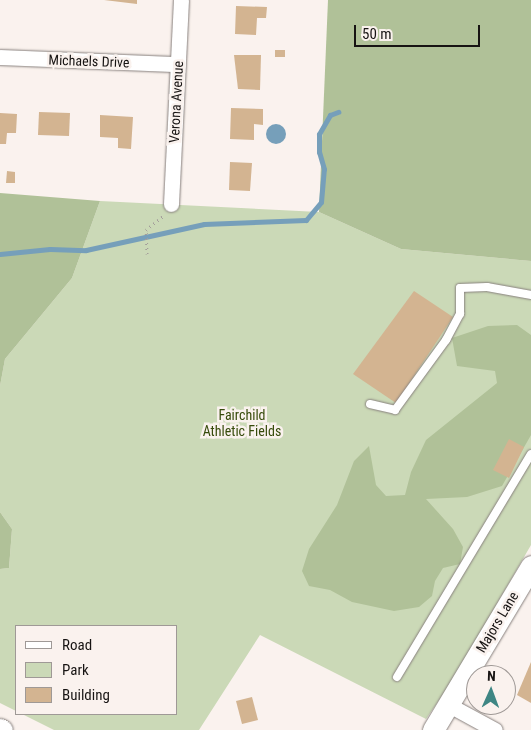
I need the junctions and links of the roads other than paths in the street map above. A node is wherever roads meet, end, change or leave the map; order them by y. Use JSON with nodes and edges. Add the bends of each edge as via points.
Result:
{"nodes":[{"id":1,"x":181,"y":0,"type":"edge"},
{"id":2,"x":0,"y":57,"type":"edge"},
{"id":3,"x":178,"y":64,"type":"junction"},
{"id":4,"x":172,"y":204,"type":"road end"},
{"id":5,"x":531,"y":295,"type":"edge"},
{"id":6,"x":370,"y":404,"type":"dead end"},
{"id":7,"x":531,"y":454,"type":"edge"},
{"id":8,"x":531,"y":566,"type":"edge"},
{"id":9,"x":397,"y":677,"type":"dead end"},
{"id":10,"x":449,"y":705,"type":"junction"},
{"id":11,"x":433,"y":730,"type":"edge"},
{"id":12,"x":495,"y":730,"type":"edge"}],
"edges":[{"from":1,"to":3,"type":"street","name":"Verona Avenue"},
{"from":2,"to":3,"type":"street","name":"Michaels Drive"},
{"from":3,"to":4,"type":"street","name":"Verona Avenue"},
{"from":5,"to":6,"type":"lane","via":[[487,287],[460,288],[460,314],[451,331],[395,410]]},
{"from":7,"to":9,"type":"lane"},
{"from":8,"to":10,"type":"street","name":"Majors Lane"},
{"from":10,"to":11,"type":"street","name":"Majors Lane"},
{"from":10,"to":12,"type":"street"}]}
